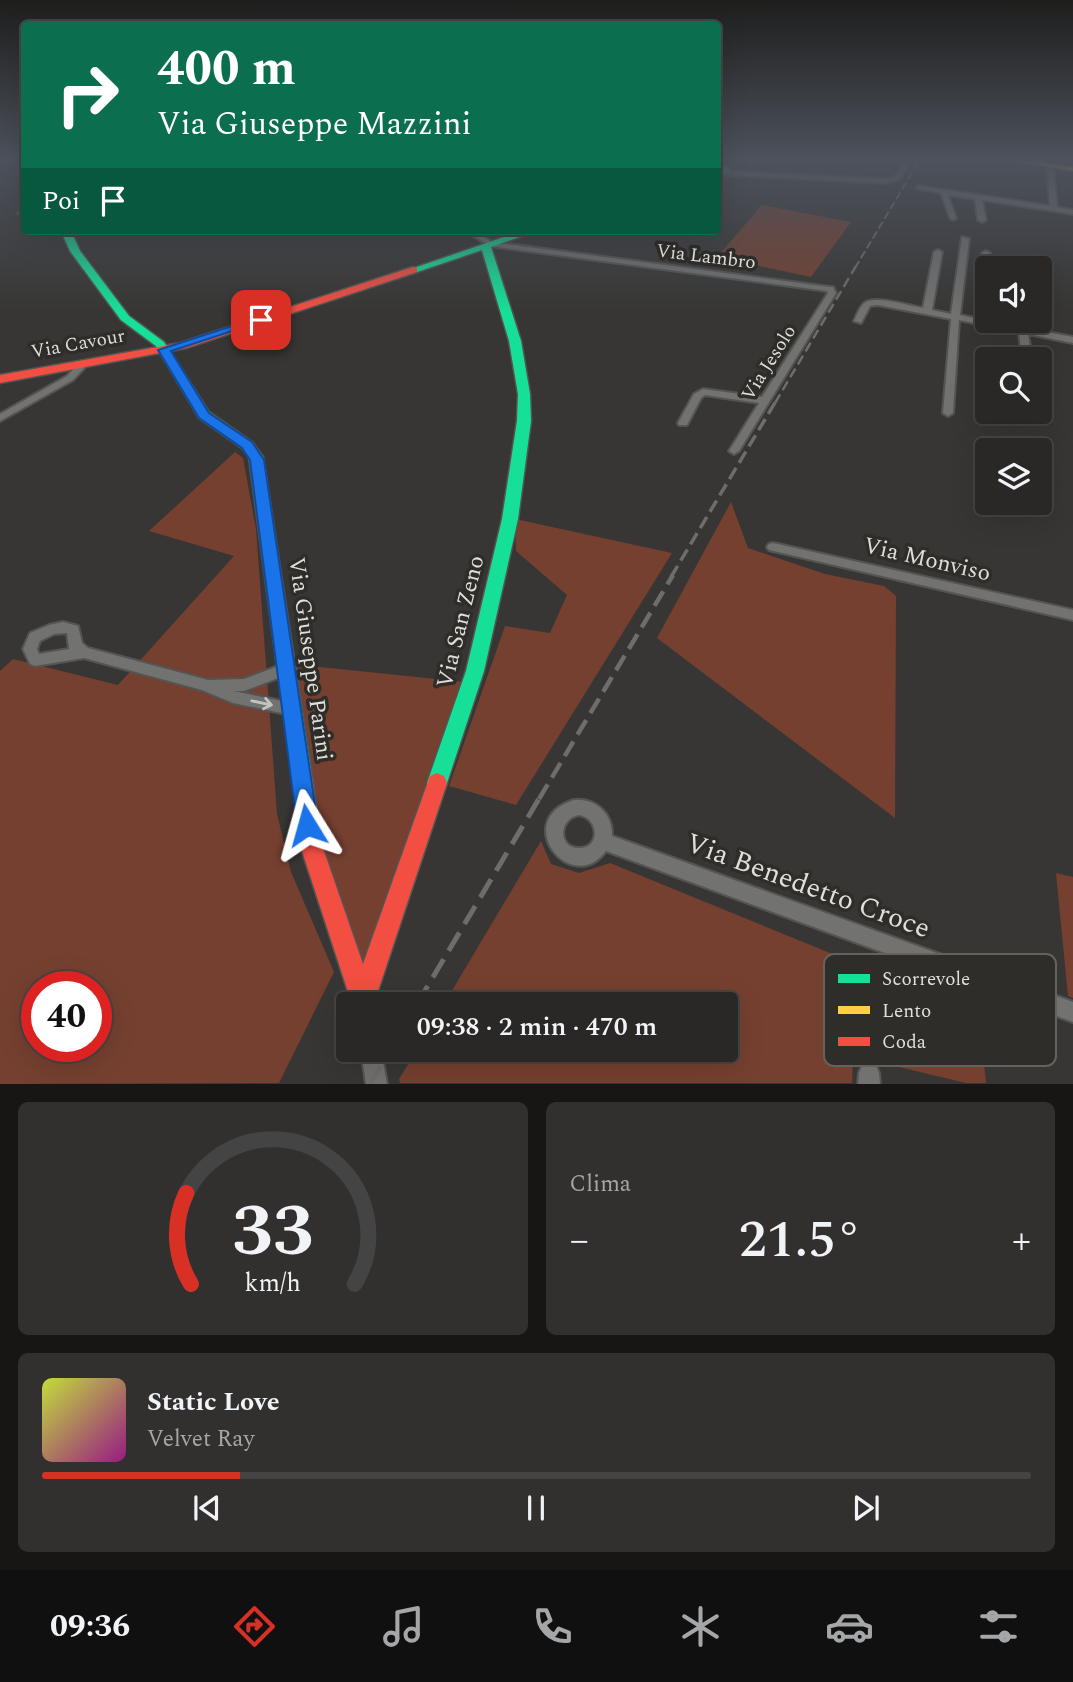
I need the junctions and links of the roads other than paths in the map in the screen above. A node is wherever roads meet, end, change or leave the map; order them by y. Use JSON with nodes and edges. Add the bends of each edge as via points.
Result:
{"nodes":[{"id":1,"x":951,"y":212,"type":"edge"},
{"id":2,"x":981,"y":212,"type":"edge"},
{"id":3,"x":953,"y":218,"type":"dead end"},
{"id":4,"x":982,"y":220,"type":"dead end"},
{"id":5,"x":68,"y":235,"type":"edge"},
{"id":6,"x":474,"y":235,"type":"edge"},
{"id":7,"x":519,"y":235,"type":"edge"},
{"id":8,"x":965,"y":239,"type":"dead end"},
{"id":9,"x":488,"y":245,"type":"junction"},
{"id":10,"x":939,"y":252,"type":"dead end"},
{"id":11,"x":986,"y":253,"type":"dead end"},
{"id":12,"x":986,"y":256,"type":"edge"},
{"id":13,"x":832,"y":293,"type":"joint"},
{"id":14,"x":927,"y":312,"type":"junction"},
{"id":15,"x":954,"y":317,"type":"junction"},
{"id":16,"x":858,"y":321,"type":"dead end"},
{"id":17,"x":975,"y":321,"type":"edge"},
{"id":18,"x":1035,"y":333,"type":"edge"},
{"id":19,"x":1073,"y":340,"type":"edge"},
{"id":20,"x":164,"y":350,"type":"junction"},
{"id":21,"x":82,"y":365,"type":"junction"},
{"id":22,"x":0,"y":379,"type":"edge"},
{"id":23,"x":766,"y":401,"type":"junction"},
{"id":24,"x":947,"y":413,"type":"dead end"},
{"id":25,"x":0,"y":418,"type":"edge"},
{"id":26,"x":683,"y":424,"type":"dead end"},
{"id":27,"x":734,"y":451,"type":"dead end"},
{"id":28,"x":772,"y":547,"type":"dead end"},
{"id":29,"x":1073,"y":615,"type":"edge"},
{"id":30,"x":84,"y":653,"type":"dead end"},
{"id":31,"x":286,"y":669,"type":"junction"},
{"id":32,"x":205,"y":685,"type":"junction"},
{"id":33,"x":292,"y":709,"type":"junction"},
{"id":34,"x":603,"y":841,"type":"dead end"},
{"id":35,"x":914,"y":954,"type":"edge"},
{"id":36,"x":361,"y":992,"type":"edge"},
{"id":37,"x":367,"y":992,"type":"edge"},
{"id":38,"x":1056,"y":1006,"type":"edge"},
{"id":39,"x":1073,"y":1012,"type":"edge"},
{"id":40,"x":373,"y":1062,"type":"edge"},
{"id":41,"x":377,"y":1083,"type":"edge"}],
"edges":[{"from":1,"to":3,"type":"street"},
{"from":2,"to":4,"type":"street"},
{"from":5,"to":20,"type":"street","name":"Via Giuseppe Parini","via":[[125,318]]},
{"from":6,"to":9,"type":"street"},
{"from":7,"to":9,"type":"street","name":"Via Cavour"},
{"from":8,"to":15,"type":"street"},
{"from":9,"to":13,"type":"street","name":"Via Lambro","via":[[824,287]]},
{"from":9,"to":20,"type":"street","name":"Via Cavour"},
{"from":9,"to":37,"type":"street","name":"Via San Zeno","via":[[523,388],[524,421],[512,510],[475,671]]},
{"from":10,"to":14,"type":"street"},
{"from":11,"to":12,"type":"street"},
{"from":13,"to":23,"type":"street","name":"Via Jesolo"},
{"from":14,"to":15,"type":"street"},
{"from":14,"to":16,"type":"street","via":[[872,302]]},
{"from":15,"to":17,"type":"street"},
{"from":15,"to":24,"type":"street"},
{"from":18,"to":19,"type":"street"},
{"from":20,"to":21,"type":"street","name":"Via Cavour"},
{"from":20,"to":31,"type":"street","name":"Via Giuseppe Parini","via":[[204,415],[256,455]]},
{"from":21,"to":22,"type":"street","name":"Via Cavour"},
{"from":21,"to":25,"type":"street","via":[[70,378]]},
{"from":23,"to":26,"type":"street","via":[[703,392]]},
{"from":23,"to":27,"type":"street","name":"Via Jesolo"},
{"from":28,"to":29,"type":"street","name":"Via Monviso"},
{"from":30,"to":32,"type":"street"},
{"from":31,"to":32,"type":"street","via":[[244,685]]},
{"from":31,"to":33,"type":"street","name":"Via Giuseppe Parini"},
{"from":32,"to":33,"type":"street","one_way":true,"via":[[233,697]]},
{"from":33,"to":36,"type":"street","name":"Via Giuseppe Parini","via":[[312,848]]},
{"from":34,"to":35,"type":"street","name":"Via Benedetto Croce"},
{"from":38,"to":39,"type":"street","name":"Via Benedetto Croce"},
{"from":40,"to":41,"type":"street"}]}
